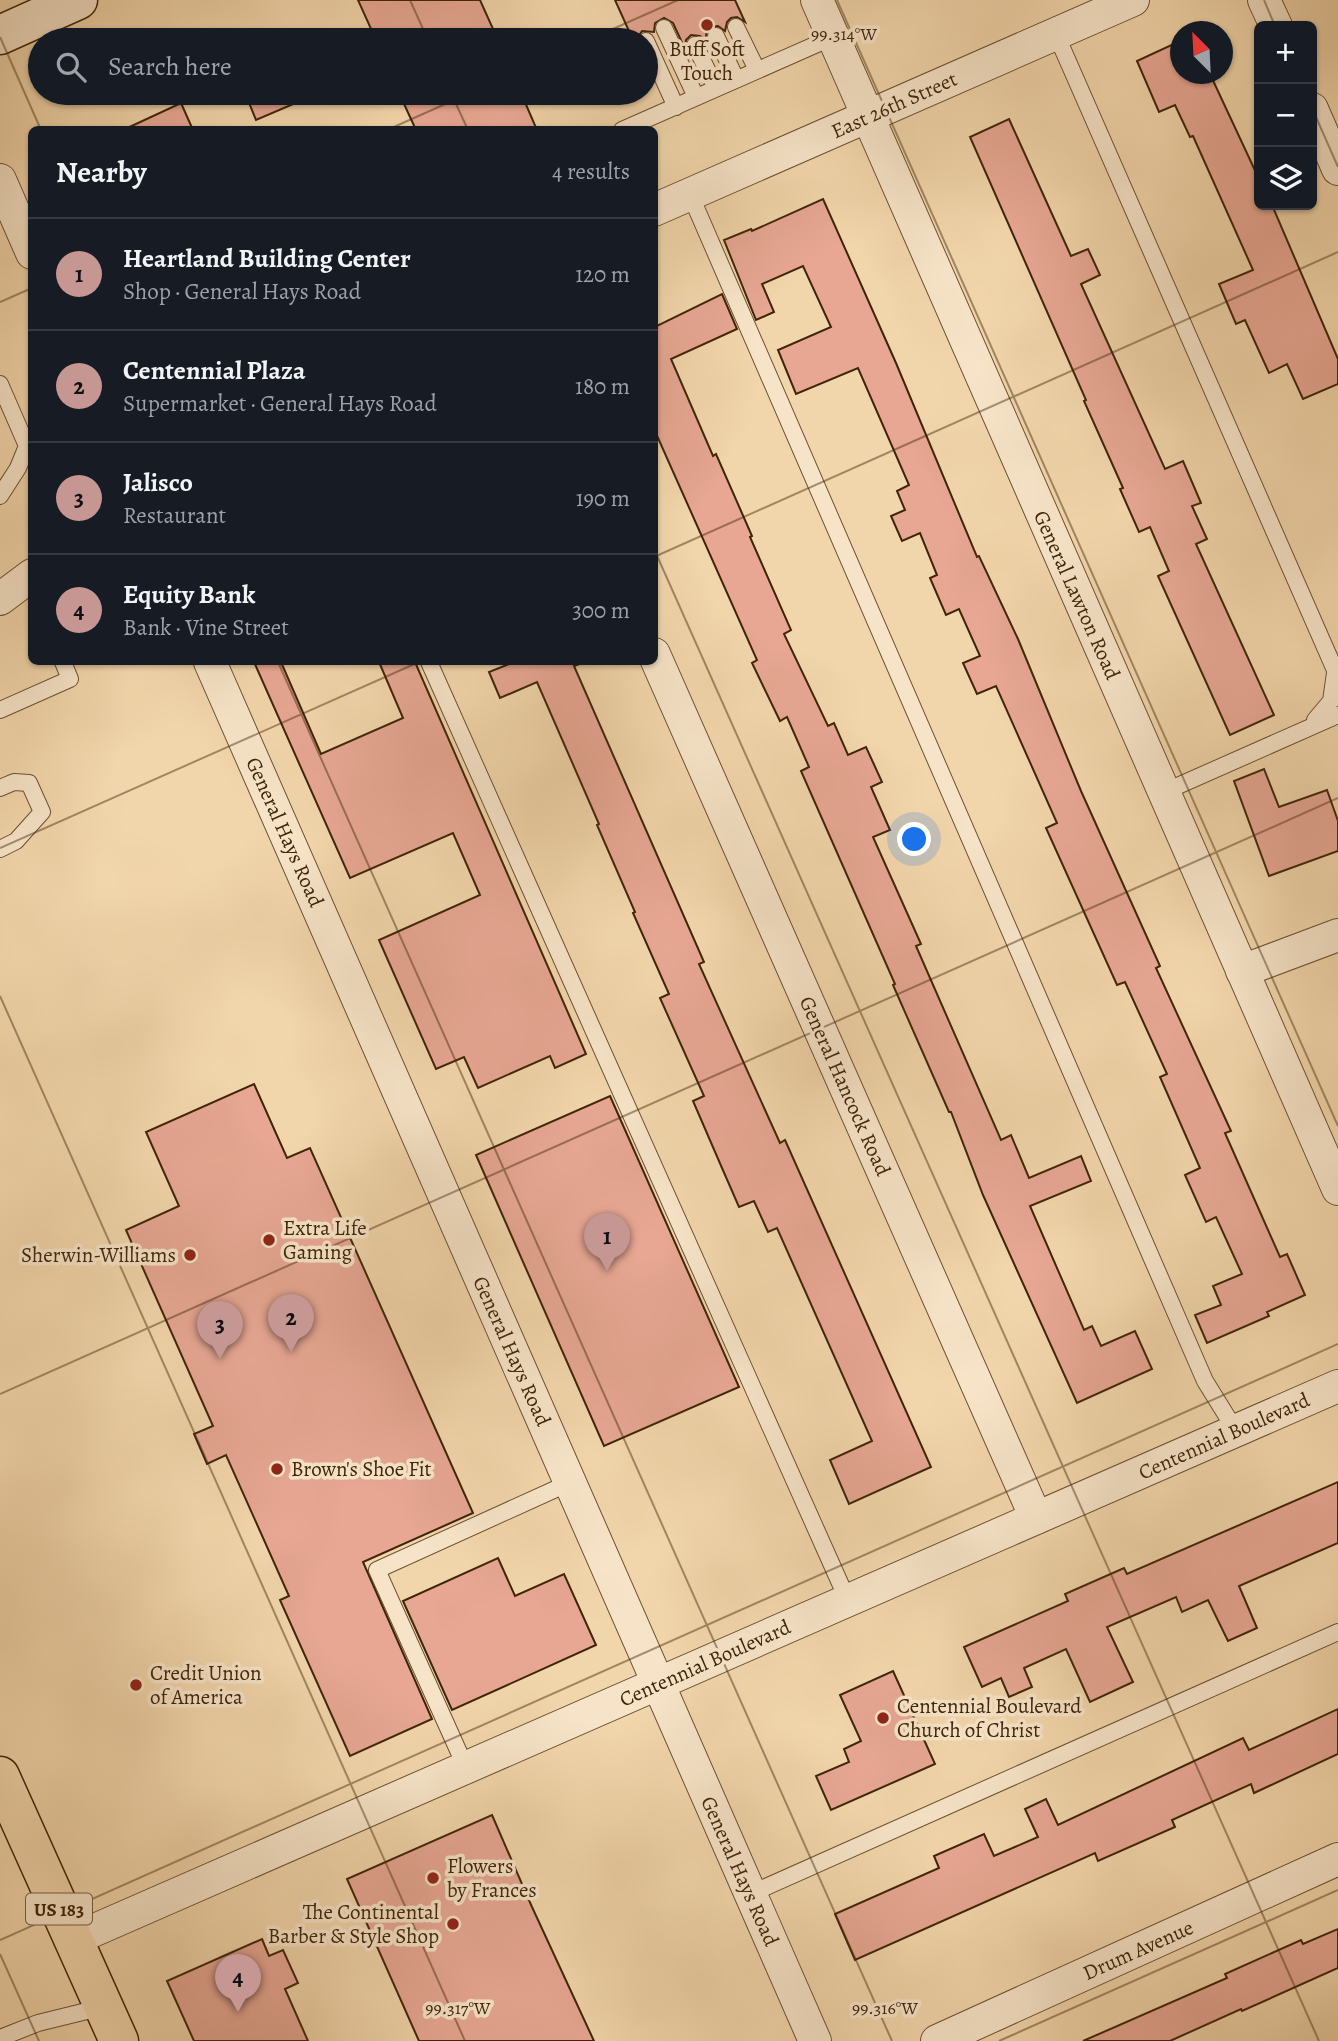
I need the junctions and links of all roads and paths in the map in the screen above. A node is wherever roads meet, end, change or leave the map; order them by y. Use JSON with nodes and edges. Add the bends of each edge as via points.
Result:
{"nodes":[{"id":1,"x":78,"y":0,"type":"edge"},
{"id":2,"x":817,"y":0,"type":"edge"},
{"id":3,"x":1133,"y":0,"type":"edge"},
{"id":4,"x":1264,"y":0,"type":"edge"},
{"id":5,"x":1274,"y":21,"type":"edge"},
{"id":6,"x":736,"y":27,"type":"dead end"},
{"id":7,"x":664,"y":28,"type":"dead end"},
{"id":8,"x":0,"y":34,"type":"edge"},
{"id":9,"x":1056,"y":34,"type":"junction"},
{"id":10,"x":716,"y":36,"type":"dead end"},
{"id":11,"x":833,"y":37,"type":"junction"},
{"id":12,"x":695,"y":45,"type":"dead end"},
{"id":13,"x":658,"y":68,"type":"edge"},
{"id":14,"x":757,"y":70,"type":"junction"},
{"id":15,"x":737,"y":79,"type":"junction"},
{"id":16,"x":716,"y":89,"type":"junction"},
{"id":17,"x":696,"y":97,"type":"junction"},
{"id":18,"x":676,"y":107,"type":"junction"},
{"id":19,"x":868,"y":116,"type":"junction"},
{"id":20,"x":1317,"y":121,"type":"edge"},
{"id":21,"x":631,"y":126,"type":"edge"},
{"id":22,"x":1338,"y":169,"type":"edge"},
{"id":23,"x":0,"y":180,"type":"edge"},
{"id":24,"x":690,"y":194,"type":"junction"},
{"id":25,"x":658,"y":208,"type":"edge"},
{"id":26,"x":28,"y":244,"type":"edge"},
{"id":27,"x":0,"y":384,"type":"edge"},
{"id":28,"x":0,"y":496,"type":"edge"},
{"id":29,"x":28,"y":582,"type":"edge"},
{"id":30,"x":0,"y":599,"type":"edge"},
{"id":31,"x":658,"y":663,"type":"edge"},
{"id":32,"x":64,"y":665,"type":"edge"},
{"id":33,"x":211,"y":665,"type":"edge"},
{"id":34,"x":430,"y":665,"type":"edge"},
{"id":35,"x":1337,"y":675,"type":"edge"},
{"id":36,"x":0,"y":710,"type":"edge"},
{"id":37,"x":1338,"y":715,"type":"edge"},
{"id":38,"x":1296,"y":733,"type":"junction"},
{"id":39,"x":0,"y":788,"type":"edge"},
{"id":40,"x":1164,"y":792,"type":"junction"},
{"id":41,"x":0,"y":849,"type":"edge"},
{"id":42,"x":1338,"y":935,"type":"edge"},
{"id":43,"x":1242,"y":971,"type":"junction"},
{"id":44,"x":1336,"y":1179,"type":"edge"},
{"id":45,"x":1338,"y":1386,"type":"edge"},
{"id":46,"x":1236,"y":1431,"type":"junction"},
{"id":47,"x":569,"y":1483,"type":"junction"},
{"id":48,"x":1036,"y":1518,"type":"junction"},
{"id":49,"x":848,"y":1601,"type":"junction"},
{"id":50,"x":1338,"y":1632,"type":"edge"},
{"id":51,"x":657,"y":1684,"type":"junction"},
{"id":52,"x":466,"y":1768,"type":"junction"},
{"id":53,"x":0,"y":1776,"type":"edge"},
{"id":54,"x":1338,"y":1859,"type":"edge"},
{"id":55,"x":750,"y":1894,"type":"junction"},
{"id":56,"x":72,"y":1940,"type":"junction"},
{"id":57,"x":111,"y":2024,"type":"edge"},
{"id":58,"x":0,"y":2038,"type":"edge"},
{"id":59,"x":815,"y":2041,"type":"edge"},
{"id":60,"x":937,"y":2041,"type":"edge"}],
"edges":[{"from":1,"to":8,"type":"main road"},
{"from":2,"to":11,"type":"street","name":"General Lawton Road"},
{"from":3,"to":9,"type":"street","name":"East 26th Street"},
{"from":4,"to":5,"type":"street"},
{"from":6,"to":14,"type":"lane"},
{"from":7,"to":17,"type":"lane"},
{"from":9,"to":19,"type":"street","name":"East 26th Street"},
{"from":9,"to":35,"type":"lane"},
{"from":10,"to":15,"type":"lane"},
{"from":11,"to":14,"type":"lane"},
{"from":11,"to":19,"type":"street","name":"General Lawton Road"},
{"from":12,"to":16,"type":"lane"},
{"from":13,"to":18,"type":"lane"},
{"from":14,"to":15,"type":"lane"},
{"from":15,"to":16,"type":"lane"},
{"from":16,"to":17,"type":"lane"},
{"from":17,"to":18,"type":"lane"},
{"from":18,"to":21,"type":"lane"},
{"from":19,"to":24,"type":"street","name":"East 26th Street"},
{"from":19,"to":40,"type":"street","name":"General Lawton Road"},
{"from":20,"to":22,"type":"street"},
{"from":23,"to":26,"type":"street"},
{"from":24,"to":25,"type":"street","name":"East 26th Street"},
{"from":24,"to":46,"type":"lane","via":[[1205,1381]]},
{"from":27,"to":28,"type":"lane","via":[[27,446]]},
{"from":29,"to":30,"type":"street"},
{"from":31,"to":48,"type":"street","name":"General Hancock Road"},
{"from":32,"to":36,"type":"lane","via":[[70,679]]},
{"from":33,"to":47,"type":"street","name":"General Hays Road"},
{"from":34,"to":49,"type":"lane"},
{"from":35,"to":38,"type":"lane","via":[[1328,706]]},
{"from":37,"to":38,"type":"lane"},
{"from":38,"to":40,"type":"lane"},
{"from":39,"to":41,"type":"lane","via":[[14,782],[29,783],[41,812],[16,841]]},
{"from":40,"to":43,"type":"street","name":"General Lawton Road"},
{"from":42,"to":43,"type":"street"},
{"from":43,"to":44,"type":"street","name":"General Lawton Road"},
{"from":45,"to":46,"type":"street","name":"Centennial Boulevard"},
{"from":46,"to":48,"type":"street","name":"Centennial Boulevard"},
{"from":47,"to":51,"type":"street","name":"General Hays Road"},
{"from":47,"to":52,"type":"lane","via":[[377,1570]]},
{"from":48,"to":49,"type":"street","name":"Centennial Boulevard"},
{"from":49,"to":51,"type":"street","name":"Centennial Boulevard"},
{"from":50,"to":55,"type":"lane"},
{"from":51,"to":52,"type":"street","name":"Centennial Boulevard"},
{"from":51,"to":55,"type":"street","name":"General Hays Road"},
{"from":52,"to":56,"type":"street","name":"Centennial Boulevard"},
{"from":53,"to":56,"type":"main road","number":"US 183"},
{"from":54,"to":60,"type":"street","name":"Drum Avenue"},
{"from":55,"to":59,"type":"street","name":"General Hays Road"},
{"from":56,"to":57,"type":"main road","number":"US 183"},
{"from":57,"to":58,"type":"lane","via":[[38,2023]]}]}
